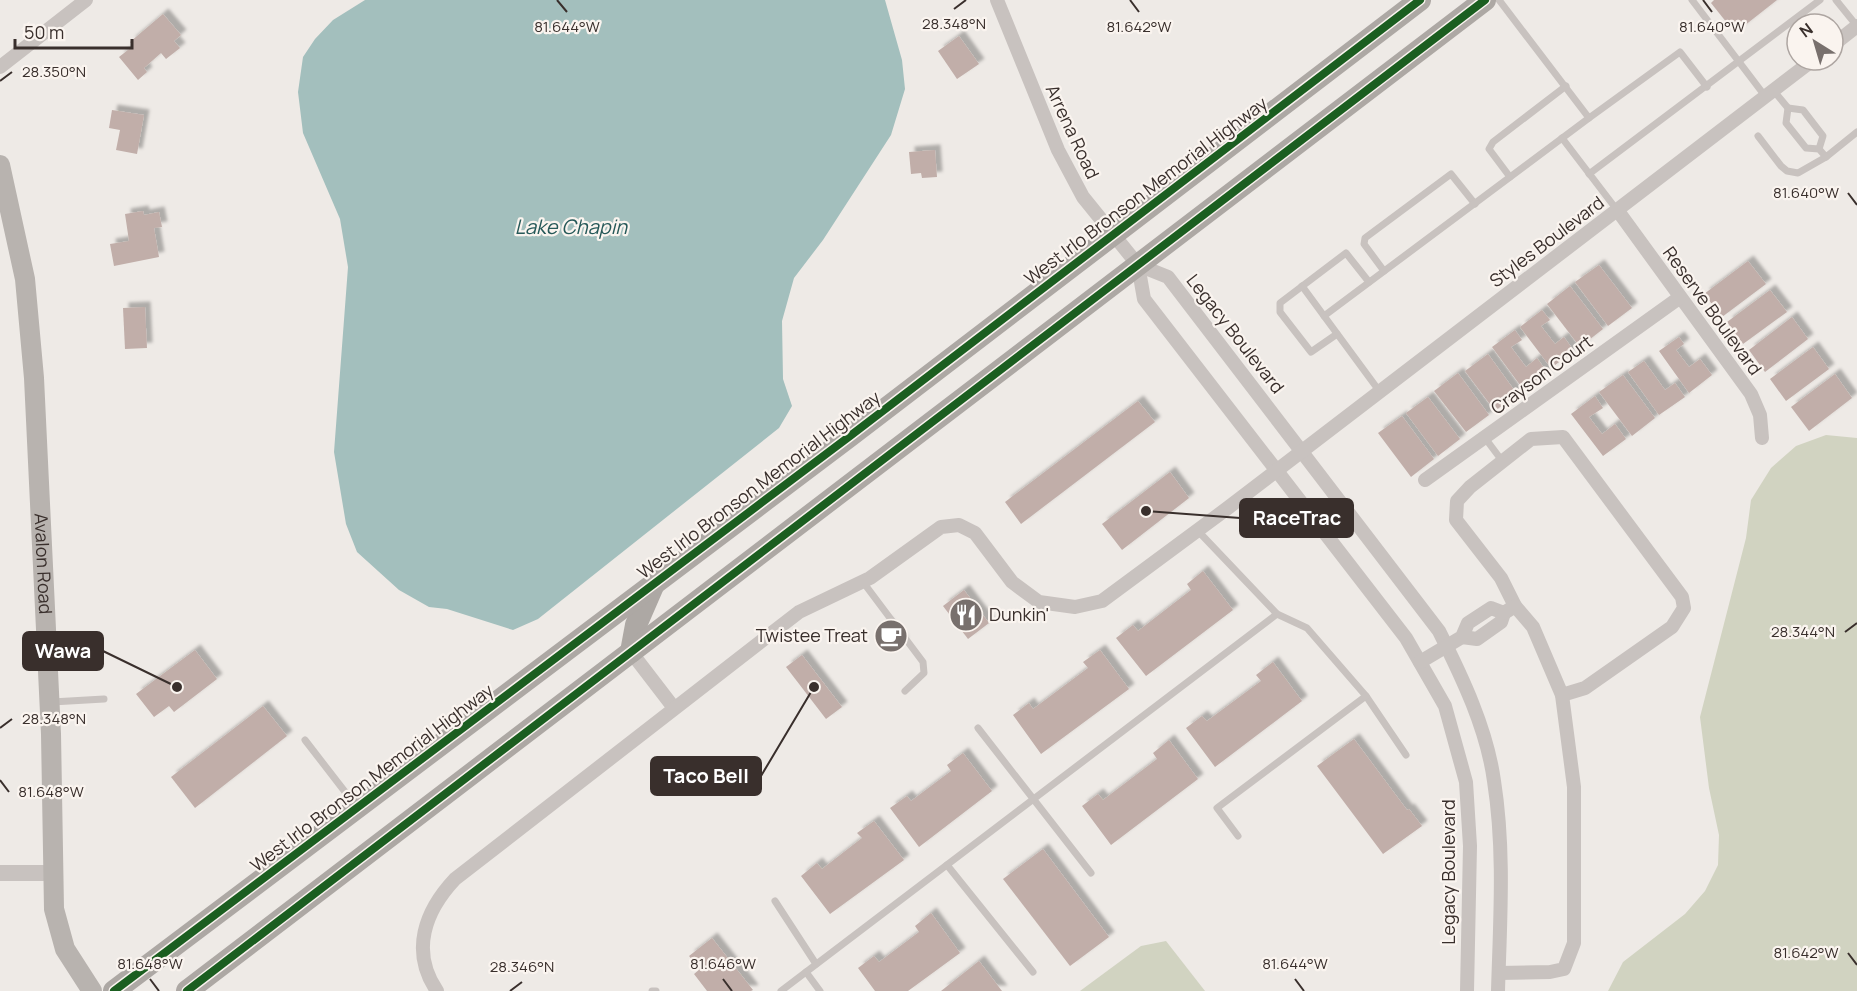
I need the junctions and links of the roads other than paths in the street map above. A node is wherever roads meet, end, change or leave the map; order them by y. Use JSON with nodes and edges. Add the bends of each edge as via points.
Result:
{"nodes":[{"id":1,"x":86,"y":0,"type":"edge"},
{"id":2,"x":997,"y":0,"type":"edge"},
{"id":3,"x":1420,"y":0,"type":"edge"},
{"id":4,"x":1485,"y":0,"type":"edge"},
{"id":5,"x":1499,"y":0,"type":"edge"},
{"id":6,"x":1692,"y":0,"type":"edge"},
{"id":7,"x":1820,"y":0,"type":"edge"},
{"id":8,"x":1836,"y":0,"type":"edge"},
{"id":9,"x":1857,"y":27,"type":"edge"},
{"id":10,"x":1739,"y":63,"type":"junction"},
{"id":11,"x":0,"y":67,"type":"edge"},
{"id":12,"x":1797,"y":72,"type":"edge"},
{"id":13,"x":1566,"y":86,"type":"junction"},
{"id":14,"x":1707,"y":87,"type":"junction"},
{"id":15,"x":1769,"y":93,"type":"junction"},
{"id":16,"x":1788,"y":108,"type":"junction"},
{"id":17,"x":1589,"y":118,"type":"junction"},
{"id":18,"x":1857,"y":132,"type":"edge"},
{"id":19,"x":1758,"y":136,"type":"dead end"},
{"id":20,"x":1562,"y":138,"type":"junction"},
{"id":21,"x":1820,"y":149,"type":"junction"},
{"id":22,"x":1826,"y":157,"type":"junction"},
{"id":23,"x":0,"y":165,"type":"edge"},
{"id":24,"x":1589,"y":174,"type":"junction"},
{"id":25,"x":1510,"y":177,"type":"junction"},
{"id":26,"x":1475,"y":204,"type":"junction"},
{"id":27,"x":1618,"y":211,"type":"junction"},
{"id":28,"x":1112,"y":236,"type":"junction"},
{"id":29,"x":1138,"y":265,"type":"junction"},
{"id":30,"x":1384,"y":271,"type":"junction"},
{"id":31,"x":1369,"y":282,"type":"junction"},
{"id":32,"x":1302,"y":286,"type":"junction"},
{"id":33,"x":1679,"y":298,"type":"junction"},
{"id":34,"x":1324,"y":316,"type":"junction"},
{"id":35,"x":1337,"y":333,"type":"junction"},
{"id":36,"x":1380,"y":392,"type":"junction"},
{"id":37,"x":1485,"y":438,"type":"junction"},
{"id":38,"x":1762,"y":438,"type":"dead end"},
{"id":39,"x":1302,"y":451,"type":"junction"},
{"id":40,"x":1503,"y":462,"type":"junction"},
{"id":41,"x":1277,"y":471,"type":"junction"},
{"id":42,"x":1425,"y":480,"type":"dead end"},
{"id":43,"x":1198,"y":531,"type":"junction"},
{"id":44,"x":863,"y":582,"type":"junction"},
{"id":45,"x":653,"y":584,"type":"junction"},
{"id":46,"x":1509,"y":609,"type":"junction"},
{"id":47,"x":1277,"y":614,"type":"junction"},
{"id":48,"x":1446,"y":646,"type":"junction"},
{"id":49,"x":631,"y":652,"type":"junction"},
{"id":50,"x":1420,"y":662,"type":"junction"},
{"id":51,"x":904,"y":691,"type":"dead end"},
{"id":52,"x":1562,"y":695,"type":"junction"},
{"id":53,"x":1366,"y":696,"type":"junction"},
{"id":54,"x":104,"y":699,"type":"dead end"},
{"id":55,"x":50,"y":702,"type":"junction"},
{"id":56,"x":674,"y":708,"type":"junction"},
{"id":57,"x":978,"y":728,"type":"dead end"},
{"id":58,"x":305,"y":740,"type":"dead end"},
{"id":59,"x":1406,"y":755,"type":"dead end"},
{"id":60,"x":1032,"y":800,"type":"junction"},
{"id":61,"x":357,"y":808,"type":"junction"},
{"id":62,"x":1238,"y":836,"type":"dead end"},
{"id":63,"x":947,"y":864,"type":"junction"},
{"id":64,"x":0,"y":873,"type":"edge"},
{"id":65,"x":52,"y":873,"type":"junction"},
{"id":66,"x":1091,"y":873,"type":"dead end"},
{"id":67,"x":775,"y":901,"type":"dead end"},
{"id":68,"x":816,"y":964,"type":"junction"},
{"id":69,"x":806,"y":972,"type":"junction"},
{"id":70,"x":1033,"y":972,"type":"dead end"},
{"id":71,"x":1499,"y":973,"type":"junction"},
{"id":72,"x":92,"y":991,"type":"edge"},
{"id":73,"x":114,"y":991,"type":"edge"},
{"id":74,"x":186,"y":991,"type":"edge"},
{"id":75,"x":437,"y":991,"type":"edge"},
{"id":76,"x":781,"y":991,"type":"edge"},
{"id":77,"x":820,"y":991,"type":"edge"},
{"id":78,"x":1467,"y":991,"type":"edge"},
{"id":79,"x":1498,"y":991,"type":"edge"}],
"edges":[{"from":1,"to":11,"type":"street"},
{"from":2,"to":28,"type":"street","name":"Arrena Road","via":[[1058,150],[1083,197]]},
{"from":3,"to":28,"type":"highway","name":"West Irlo Bronson Memorial Highway"},
{"from":4,"to":29,"type":"highway"},
{"from":5,"to":13,"type":"lane"},
{"from":6,"to":10,"type":"lane"},
{"from":7,"to":10,"type":"lane"},
{"from":8,"to":9,"type":"lane"},
{"from":10,"to":14,"type":"lane"},
{"from":10,"to":15,"type":"lane"},
{"from":12,"to":15,"type":"street","name":"Styles Boulevard"},
{"from":13,"to":17,"type":"lane"},
{"from":13,"to":25,"type":"lane","via":[[1493,142],[1490,149]]},
{"from":14,"to":17,"type":"lane","via":[[1680,52]]},
{"from":14,"to":24,"type":"lane"},
{"from":15,"to":16,"type":"lane"},
{"from":15,"to":27,"type":"street","name":"Styles Boulevard"},
{"from":16,"to":21,"type":"lane","via":[[1786,123],[1806,148]]},
{"from":16,"to":21,"type":"lane","via":[[1803,110],[1823,136]]},
{"from":17,"to":20,"type":"lane"},
{"from":18,"to":22,"type":"lane"},
{"from":19,"to":22,"type":"lane","via":[[1787,171],[1798,173]]},
{"from":20,"to":24,"type":"lane"},
{"from":20,"to":25,"type":"lane"},
{"from":21,"to":22,"type":"lane"},
{"from":23,"to":55,"type":"main road","name":"Avalon Road","via":[[17,234],[30,330]]},
{"from":24,"to":27,"type":"lane"},
{"from":25,"to":26,"type":"lane"},
{"from":26,"to":30,"type":"lane"},
{"from":26,"to":30,"type":"lane","via":[[1451,174],[1365,238],[1364,244]]},
{"from":27,"to":33,"type":"street","name":"Reserve Boulevard"},
{"from":27,"to":36,"type":"street","name":"Styles Boulevard"},
{"from":28,"to":29,"type":"street","name":"Arrena Road"},
{"from":28,"to":45,"type":"highway","name":"West Irlo Bronson Memorial Highway"},
{"from":29,"to":39,"type":"street","name":"Legacy Boulevard","via":[[1168,277]]},
{"from":29,"to":41,"type":"street","name":"Legacy Boulevard","via":[[1144,299]]},
{"from":29,"to":49,"type":"highway"},
{"from":30,"to":31,"type":"lane"},
{"from":31,"to":32,"type":"lane","via":[[1346,253]]},
{"from":31,"to":34,"type":"lane"},
{"from":32,"to":34,"type":"lane"},
{"from":32,"to":35,"type":"lane","via":[[1280,303],[1280,312],[1311,352]]},
{"from":33,"to":37,"type":"street","name":"Crayson Court"},
{"from":33,"to":38,"type":"street","name":"Reserve Boulevard","via":[[1750,394],[1760,415]]},
{"from":34,"to":35,"type":"lane"},
{"from":35,"to":36,"type":"lane"},
{"from":36,"to":39,"type":"street","name":"Styles Boulevard"},
{"from":37,"to":40,"type":"lane"},
{"from":37,"to":42,"type":"street","name":"Crayson Court"},
{"from":39,"to":41,"type":"street","name":"Styles Boulevard"},
{"from":39,"to":48,"type":"street","name":"Legacy Boulevard","via":[[1439,631]]},
{"from":40,"to":46,"type":"street","via":[[1457,501],[1455,520],[1501,578]]},
{"from":40,"to":52,"type":"street","via":[[1531,439],[1563,437],[1682,597],[1684,608],[1672,627],[1584,688]]},
{"from":41,"to":43,"type":"street","name":"Styles Boulevard"},
{"from":41,"to":50,"type":"street","name":"Legacy Boulevard","via":[[1406,638]]},
{"from":43,"to":44,"type":"street","name":"Styles Boulevard","via":[[1114,594],[1075,607],[1049,605],[1028,596],[1012,582],[975,533],[959,525],[941,527]]},
{"from":43,"to":47,"type":"lane"},
{"from":44,"to":51,"type":"lane","via":[[923,662],[924,673]]},
{"from":44,"to":56,"type":"street","name":"Styles Boulevard","via":[[799,612]]},
{"from":45,"to":49,"type":"highway","via":[[636,626]]},
{"from":45,"to":61,"type":"highway","name":"West Irlo Bronson Memorial Highway"},
{"from":46,"to":48,"type":"street","via":[[1501,622],[1477,639],[1462,637]]},
{"from":46,"to":52,"type":"street","via":[[1533,627]]},
{"from":47,"to":53,"type":"lane","via":[[1307,628]]},
{"from":47,"to":60,"type":"lane"},
{"from":48,"to":50,"type":"street"},
{"from":48,"to":71,"type":"street","name":"Legacy Boulevard","via":[[1469,692],[1494,779],[1502,865]]},
{"from":49,"to":56,"type":"street"},
{"from":49,"to":74,"type":"highway"},
{"from":50,"to":78,"type":"street","name":"Legacy Boulevard","via":[[1445,706],[1466,782],[1470,846]]},
{"from":52,"to":71,"type":"street","via":[[1574,787],[1574,944],[1564,969]]},
{"from":53,"to":59,"type":"lane"},
{"from":53,"to":62,"type":"lane","via":[[1217,808]]},
{"from":54,"to":55,"type":"lane"},
{"from":55,"to":65,"type":"main road","name":"Avalon Road"},
{"from":56,"to":75,"type":"street","name":"Styles Boulevard","via":[[518,828],[445,890],[429,915],[422,943],[425,967]]},
{"from":57,"to":60,"type":"lane"},
{"from":58,"to":61,"type":"lane"},
{"from":60,"to":63,"type":"lane"},
{"from":60,"to":66,"type":"lane"},
{"from":61,"to":73,"type":"highway","name":"West Irlo Bronson Memorial Highway"},
{"from":63,"to":68,"type":"lane"},
{"from":63,"to":70,"type":"lane"},
{"from":64,"to":65,"type":"street"},
{"from":65,"to":72,"type":"main road","name":"Avalon Road","via":[[60,937],[71,962]]},
{"from":67,"to":68,"type":"lane"},
{"from":68,"to":69,"type":"lane"},
{"from":69,"to":76,"type":"lane"},
{"from":69,"to":77,"type":"lane"},
{"from":71,"to":79,"type":"street","name":"Legacy Boulevard"}]}
